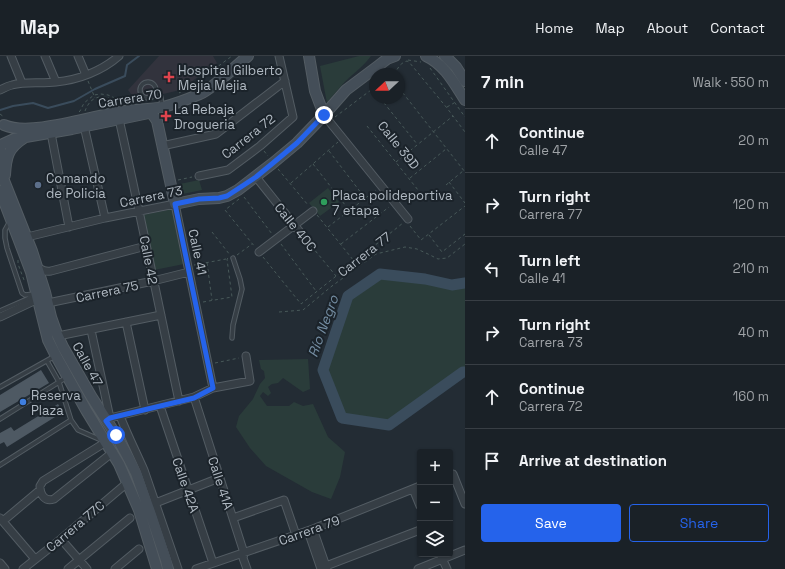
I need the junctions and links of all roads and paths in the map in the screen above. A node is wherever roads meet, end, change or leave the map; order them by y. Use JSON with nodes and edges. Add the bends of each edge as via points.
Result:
{"nodes":[{"id":1,"x":11,"y":56,"type":"edge"},
{"id":2,"x":45,"y":56,"type":"edge"},
{"id":3,"x":78,"y":56,"type":"edge"},
{"id":4,"x":118,"y":56,"type":"edge"},
{"id":5,"x":232,"y":56,"type":"edge"},
{"id":6,"x":248,"y":56,"type":"edge"},
{"id":7,"x":279,"y":56,"type":"edge"},
{"id":8,"x":309,"y":56,"type":"edge"},
{"id":9,"x":377,"y":56,"type":"edge"},
{"id":10,"x":395,"y":56,"type":"edge"},
{"id":11,"x":408,"y":56,"type":"edge"},
{"id":12,"x":445,"y":56,"type":"edge"},
{"id":13,"x":407,"y":60,"type":"junction"},
{"id":14,"x":426,"y":61,"type":"edge"},
{"id":15,"x":398,"y":68,"type":"edge"},
{"id":16,"x":87,"y":77,"type":"junction"},
{"id":17,"x":285,"y":81,"type":"junction"},
{"id":18,"x":357,"y":81,"type":"junction"},
{"id":19,"x":465,"y":81,"type":"edge"},
{"id":20,"x":56,"y":82,"type":"junction"},
{"id":21,"x":22,"y":84,"type":"junction"},
{"id":22,"x":0,"y":90,"type":"edge"},
{"id":23,"x":369,"y":91,"type":"edge"},
{"id":24,"x":155,"y":92,"type":"junction"},
{"id":25,"x":94,"y":95,"type":"junction"},
{"id":26,"x":177,"y":95,"type":"dead end"},
{"id":27,"x":405,"y":96,"type":"edge"},
{"id":28,"x":95,"y":98,"type":"junction"},
{"id":29,"x":464,"y":98,"type":"edge"},
{"id":30,"x":148,"y":101,"type":"dead end"},
{"id":31,"x":454,"y":102,"type":"junction"},
{"id":32,"x":162,"y":103,"type":"junction"},
{"id":33,"x":385,"y":104,"type":"edge"},
{"id":34,"x":447,"y":108,"type":"junction"},
{"id":35,"x":122,"y":111,"type":"junction"},
{"id":36,"x":0,"y":114,"type":"edge"},
{"id":37,"x":453,"y":116,"type":"junction"},
{"id":38,"x":465,"y":117,"type":"edge"},
{"id":39,"x":82,"y":119,"type":"junction"},
{"id":40,"x":326,"y":119,"type":"junction"},
{"id":41,"x":3,"y":121,"type":"edge"},
{"id":42,"x":157,"y":121,"type":"junction"},
{"id":43,"x":367,"y":126,"type":"dead end"},
{"id":44,"x":433,"y":132,"type":"junction"},
{"id":45,"x":465,"y":132,"type":"edge"},
{"id":46,"x":51,"y":133,"type":"junction"},
{"id":47,"x":26,"y":137,"type":"junction"},
{"id":48,"x":342,"y":138,"type":"junction"},
{"id":49,"x":417,"y":144,"type":"junction"},
{"id":50,"x":162,"y":146,"type":"junction"},
{"id":51,"x":260,"y":146,"type":"junction"},
{"id":52,"x":1,"y":147,"type":"edge"},
{"id":53,"x":447,"y":148,"type":"junction"},
{"id":54,"x":329,"y":151,"type":"junction"},
{"id":55,"x":0,"y":157,"type":"edge"},
{"id":56,"x":395,"y":162,"type":"junction"},
{"id":57,"x":273,"y":163,"type":"junction"},
{"id":58,"x":313,"y":164,"type":"junction"},
{"id":59,"x":0,"y":166,"type":"edge"},
{"id":60,"x":464,"y":171,"type":"edge"},
{"id":61,"x":199,"y":176,"type":"joint"},
{"id":62,"x":256,"y":177,"type":"junction"},
{"id":63,"x":409,"y":179,"type":"junction"},
{"id":64,"x":5,"y":181,"type":"junction"},
{"id":65,"x":170,"y":182,"type":"junction"},
{"id":66,"x":449,"y":182,"type":"junction"},
{"id":67,"x":290,"y":183,"type":"dead end"},
{"id":68,"x":446,"y":185,"type":"dead end"},
{"id":69,"x":381,"y":186,"type":"junction"},
{"id":70,"x":0,"y":192,"type":"edge"},
{"id":71,"x":172,"y":192,"type":"junction"},
{"id":72,"x":243,"y":196,"type":"dead end"},
{"id":73,"x":366,"y":198,"type":"junction"},
{"id":74,"x":426,"y":200,"type":"dead end"},
{"id":75,"x":186,"y":202,"type":"junction"},
{"id":76,"x":395,"y":203,"type":"junction"},
{"id":77,"x":465,"y":203,"type":"edge"},
{"id":78,"x":175,"y":204,"type":"junction"},
{"id":79,"x":465,"y":206,"type":"edge"},
{"id":80,"x":225,"y":210,"type":"dead end"},
{"id":81,"x":139,"y":211,"type":"junction"},
{"id":82,"x":313,"y":211,"type":"dead end"},
{"id":83,"x":349,"y":211,"type":"junction"},
{"id":84,"x":104,"y":218,"type":"junction"},
{"id":85,"x":11,"y":219,"type":"junction"},
{"id":86,"x":407,"y":220,"type":"junction"},
{"id":87,"x":294,"y":225,"type":"junction"},
{"id":88,"x":69,"y":227,"type":"junction"},
{"id":89,"x":327,"y":228,"type":"dead end"},
{"id":90,"x":212,"y":232,"type":"dead end"},
{"id":91,"x":300,"y":232,"type":"joint"},
{"id":92,"x":428,"y":234,"type":"junction"},
{"id":93,"x":465,"y":234,"type":"edge"},
{"id":94,"x":27,"y":237,"type":"junction"},
{"id":95,"x":252,"y":243,"type":"dead end"},
{"id":96,"x":465,"y":244,"type":"edge"},
{"id":97,"x":341,"y":245,"type":"dead end"},
{"id":98,"x":146,"y":246,"type":"junction"},
{"id":99,"x":259,"y":252,"type":"dead end"},
{"id":100,"x":233,"y":258,"type":"joint"},
{"id":101,"x":227,"y":259,"type":"junction"},
{"id":102,"x":207,"y":262,"type":"junction"},
{"id":103,"x":37,"y":267,"type":"junction"},
{"id":104,"x":188,"y":269,"type":"junction"},
{"id":105,"x":336,"y":276,"type":"junction"},
{"id":106,"x":153,"y":281,"type":"junction"},
{"id":107,"x":41,"y":299,"type":"junction"},
{"id":108,"x":212,"y":300,"type":"junction"},
{"id":109,"x":195,"y":303,"type":"junction"},
{"id":110,"x":301,"y":304,"type":"dead end"},
{"id":111,"x":0,"y":311,"type":"edge"},
{"id":112,"x":279,"y":312,"type":"dead end"},
{"id":113,"x":161,"y":315,"type":"junction"},
{"id":114,"x":0,"y":317,"type":"edge"},
{"id":115,"x":126,"y":322,"type":"junction"},
{"id":116,"x":90,"y":330,"type":"junction"},
{"id":117,"x":58,"y":336,"type":"junction"},
{"id":118,"x":232,"y":338,"type":"dead end"},
{"id":119,"x":246,"y":356,"type":"joint"},
{"id":120,"x":51,"y":358,"type":"junction"},
{"id":121,"x":208,"y":365,"type":"junction"},
{"id":122,"x":68,"y":377,"type":"junction"},
{"id":123,"x":59,"y":382,"type":"junction"},
{"id":124,"x":0,"y":387,"type":"edge"},
{"id":125,"x":213,"y":388,"type":"junction"},
{"id":126,"x":194,"y":398,"type":"junction"},
{"id":127,"x":179,"y":401,"type":"junction"},
{"id":128,"x":160,"y":406,"type":"junction"},
{"id":129,"x":145,"y":410,"type":"junction"},
{"id":130,"x":120,"y":416,"type":"junction"},
{"id":131,"x":108,"y":419,"type":"junction"},
{"id":132,"x":0,"y":420,"type":"edge"},
{"id":133,"x":71,"y":420,"type":"junction"},
{"id":134,"x":106,"y":442,"type":"junction"},
{"id":135,"x":113,"y":452,"type":"junction"},
{"id":136,"x":0,"y":465,"type":"edge"},
{"id":137,"x":453,"y":477,"type":"edge"},
{"id":138,"x":219,"y":478,"type":"junction"},
{"id":139,"x":127,"y":483,"type":"junction"},
{"id":140,"x":416,"y":487,"type":"edge"},
{"id":141,"x":40,"y":490,"type":"junction"},
{"id":142,"x":188,"y":490,"type":"junction"},
{"id":143,"x":465,"y":504,"type":"edge"},
{"id":144,"x":151,"y":505,"type":"junction"},
{"id":145,"x":130,"y":518,"type":"dead end"},
{"id":146,"x":233,"y":518,"type":"junction"},
{"id":147,"x":1,"y":520,"type":"edge"},
{"id":148,"x":311,"y":530,"type":"junction"},
{"id":149,"x":417,"y":531,"type":"edge"},
{"id":150,"x":296,"y":535,"type":"junction"},
{"id":151,"x":61,"y":539,"type":"junction"},
{"id":152,"x":139,"y":548,"type":"dead end"},
{"id":153,"x":465,"y":550,"type":"edge"},
{"id":154,"x":244,"y":553,"type":"junction"},
{"id":155,"x":453,"y":554,"type":"edge"},
{"id":156,"x":441,"y":557,"type":"edge"},
{"id":157,"x":35,"y":559,"type":"junction"},
{"id":158,"x":79,"y":560,"type":"junction"},
{"id":159,"x":0,"y":563,"type":"edge"},
{"id":160,"x":209,"y":566,"type":"edge"},
{"id":161,"x":322,"y":568,"type":"edge"},
{"id":162,"x":5,"y":569,"type":"edge"},
{"id":163,"x":23,"y":569,"type":"edge"},
{"id":164,"x":68,"y":569,"type":"edge"},
{"id":165,"x":87,"y":569,"type":"edge"},
{"id":166,"x":115,"y":569,"type":"edge"},
{"id":167,"x":157,"y":569,"type":"edge"},
{"id":168,"x":168,"y":569,"type":"edge"},
{"id":169,"x":178,"y":569,"type":"edge"},
{"id":170,"x":196,"y":569,"type":"edge"},
{"id":171,"x":247,"y":569,"type":"edge"},
{"id":172,"x":418,"y":569,"type":"edge"},
{"id":173,"x":447,"y":569,"type":"edge"}],
"edges":[{"from":1,"to":21,"type":"street"},
{"from":2,"to":20,"type":"street"},
{"from":3,"to":16,"type":"street"},
{"from":4,"to":16,"type":"street"},
{"from":5,"to":26,"type":"path"},
{"from":6,"to":32,"type":"street","name":"Carrera 70","via":[[209,89],[192,97]]},
{"from":7,"to":17,"type":"street"},
{"from":8,"to":40,"type":"street","via":[[314,91]]},
{"from":9,"to":18,"type":"street"},
{"from":10,"to":18,"type":"street"},
{"from":11,"to":13,"type":"path"},
{"from":12,"to":19,"type":"street"},
{"from":13,"to":14,"type":"path"},
{"from":13,"to":15,"type":"path"},
{"from":13,"to":34,"type":"path"},
{"from":14,"to":29,"type":"street","via":[[433,59],[446,71]]},
{"from":14,"to":31,"type":"path"},
{"from":16,"to":20,"type":"street"},
{"from":16,"to":25,"type":"path"},
{"from":17,"to":50,"type":"street","via":[[216,134]]},
{"from":17,"to":51,"type":"street","name":"Carrera 72","via":[[293,117]]},
{"from":18,"to":40,"type":"street","via":[[346,90]]},
{"from":20,"to":21,"type":"street"},
{"from":21,"to":22,"type":"street"},
{"from":23,"to":40,"type":"path"},
{"from":24,"to":24,"type":"lane","via":[[155,86],[150,82],[144,83],[140,88],[142,95],[147,98]]},
{"from":24,"to":32,"type":"lane","via":[[160,94]]},
{"from":25,"to":28,"type":"path"},
{"from":25,"to":35,"type":"path","via":[[108,95],[118,101]]},
{"from":25,"to":39,"type":"path","via":[[84,103],[80,112]]},
{"from":27,"to":44,"type":"path"},
{"from":28,"to":35,"type":"path","via":[[113,99]]},
{"from":28,"to":39,"type":"path","via":[[88,104]]},
{"from":29,"to":31,"type":"path"},
{"from":30,"to":32,"type":"path"},
{"from":31,"to":34,"type":"path"},
{"from":31,"to":38,"type":"path"},
{"from":32,"to":35,"type":"street","name":"Carrera 70"},
{"from":32,"to":42,"type":"street"},
{"from":33,"to":49,"type":"path"},
{"from":34,"to":37,"type":"path"},
{"from":35,"to":39,"type":"street","name":"Carrera 70"},
{"from":35,"to":42,"type":"street","name":"Carrera 70","via":[[149,113]]},
{"from":35,"to":81,"type":"street","name":"Calle 42"},
{"from":36,"to":41,"type":"path"},
{"from":37,"to":44,"type":"path"},
{"from":37,"to":45,"type":"path"},
{"from":39,"to":41,"type":"street","name":"Carrera 70","via":[[29,128],[10,128]]},
{"from":39,"to":46,"type":"street","name":"Carrera 70"},
{"from":39,"to":84,"type":"street"},
{"from":40,"to":48,"type":"street"},
{"from":40,"to":57,"type":"street"},
{"from":41,"to":52,"type":"street","via":[[6,138]]},
{"from":42,"to":50,"type":"street","name":"Calle 41"},
{"from":43,"to":56,"type":"path","name":"Calle 39D"},
{"from":44,"to":49,"type":"path"},
{"from":44,"to":53,"type":"path"},
{"from":46,"to":47,"type":"street","name":"Carrera 70"},
{"from":46,"to":88,"type":"street"},
{"from":47,"to":52,"type":"street","name":"Carrera 70","via":[[10,140]]},
{"from":47,"to":64,"type":"street","via":[[12,148],[8,155]]},
{"from":48,"to":54,"type":"path"},
{"from":48,"to":69,"type":"street"},
{"from":49,"to":56,"type":"path"},
{"from":50,"to":65,"type":"street","name":"Calle 41"},
{"from":51,"to":57,"type":"path"},
{"from":51,"to":61,"type":"street","name":"Carrera 72","via":[[228,170]]},
{"from":52,"to":55,"type":"street"},
{"from":53,"to":60,"type":"path"},
{"from":53,"to":63,"type":"path"},
{"from":54,"to":58,"type":"path"},
{"from":54,"to":73,"type":"path"},
{"from":56,"to":63,"type":"path","name":"Calle 39D"},
{"from":57,"to":62,"type":"street"},
{"from":58,"to":67,"type":"path"},
{"from":58,"to":83,"type":"path"},
{"from":59,"to":64,"type":"street","name":"Calle 47"},
{"from":60,"to":66,"type":"path"},
{"from":61,"to":65,"type":"path"},
{"from":62,"to":75,"type":"street","name":"Carrera 73","via":[[227,196]]},
{"from":62,"to":87,"type":"street","name":"Calle 40C"},
{"from":63,"to":74,"type":"path","name":"Calle 39D"},
{"from":64,"to":94,"type":"street","name":"Calle 47"},
{"from":65,"to":71,"type":"street","name":"Calle 41"},
{"from":66,"to":68,"type":"path"},
{"from":66,"to":77,"type":"path"},
{"from":69,"to":73,"type":"path"},
{"from":69,"to":76,"type":"street"},
{"from":70,"to":85,"type":"street","name":"Calle 47"},
{"from":71,"to":75,"type":"street"},
{"from":71,"to":78,"type":"street","name":"Calle 41"},
{"from":72,"to":80,"type":"path"},
{"from":73,"to":83,"type":"path"},
{"from":75,"to":78,"type":"street","name":"Carrera 73"},
{"from":76,"to":86,"type":"street"},
{"from":76,"to":97,"type":"path"},
{"from":78,"to":81,"type":"street","name":"Carrera 73"},
{"from":78,"to":104,"type":"street","name":"Calle 41"},
{"from":79,"to":92,"type":"path"},
{"from":81,"to":84,"type":"street","name":"Carrera 73"},
{"from":81,"to":98,"type":"street","name":"Calle 42"},
{"from":82,"to":87,"type":"street"},
{"from":83,"to":89,"type":"path"},
{"from":84,"to":88,"type":"street","name":"Carrera 73"},
{"from":85,"to":107,"type":"street","name":"Calle 47"},
{"from":85,"to":107,"type":"lane","via":[[5,230],[5,238],[22,293]]},
{"from":86,"to":92,"type":"path","via":[[421,240]]},
{"from":86,"to":105,"type":"path","name":"Carrera 77"},
{"from":87,"to":91,"type":"street","name":"Calle 40C"},
{"from":87,"to":99,"type":"street"},
{"from":88,"to":94,"type":"street","name":"Carrera 73"},
{"from":90,"to":101,"type":"path","via":[[231,256]]},
{"from":91,"to":105,"type":"path","name":"Calle 40C"},
{"from":92,"to":93,"type":"path","via":[[442,252]]},
{"from":94,"to":103,"type":"street","name":"Calle 47"},
{"from":95,"to":100,"type":"path"},
{"from":96,"to":112,"type":"path","via":[[447,258],[438,259],[417,249],[405,247],[376,254],[303,310]]},
{"from":98,"to":103,"type":"street","via":[[51,271]]},
{"from":98,"to":106,"type":"street","name":"Calle 42"},
{"from":100,"to":118,"type":"lane","via":[[242,289]]},
{"from":101,"to":102,"type":"path"},
{"from":101,"to":108,"type":"path","via":[[232,297]]},
{"from":102,"to":104,"type":"path"},
{"from":102,"to":108,"type":"path","name":"Calle 41"},
{"from":103,"to":107,"type":"street","name":"Calle 47"},
{"from":104,"to":106,"type":"street","name":"Carrera 75"},
{"from":104,"to":109,"type":"street","name":"Calle 41"},
{"from":105,"to":110,"type":"path","name":"Carrera 77"},
{"from":106,"to":107,"type":"street","name":"Carrera 75"},
{"from":106,"to":113,"type":"street","name":"Calle 42"},
{"from":107,"to":111,"type":"lane"},
{"from":107,"to":114,"type":"street","name":"Carrera 75"},
{"from":107,"to":117,"type":"street","name":"Calle 47"},
{"from":107,"to":120,"type":"street","name":"Calle 47"},
{"from":108,"to":109,"type":"path"},
{"from":109,"to":121,"type":"street","name":"Calle 41"},
{"from":113,"to":115,"type":"street"},
{"from":113,"to":127,"type":"street","name":"Calle 42"},
{"from":115,"to":116,"type":"street"},
{"from":115,"to":129,"type":"street"},
{"from":116,"to":117,"type":"street"},
{"from":116,"to":131,"type":"street"},
{"from":117,"to":131,"type":"street","name":"Calle 47"},
{"from":119,"to":121,"type":"path"},
{"from":119,"to":125,"type":"street","via":[[250,381]]},
{"from":120,"to":122,"type":"street","name":"Calle 47"},
{"from":120,"to":123,"type":"lane"},
{"from":120,"to":124,"type":"lane"},
{"from":121,"to":125,"type":"street","name":"Calle 41"},
{"from":122,"to":123,"type":"lane"},
{"from":122,"to":134,"type":"street","name":"Calle 47"},
{"from":123,"to":132,"type":"lane"},
{"from":123,"to":133,"type":"lane"},
{"from":125,"to":126,"type":"street"},
{"from":126,"to":127,"type":"street"},
{"from":126,"to":138,"type":"street","name":"Calle 41A"},
{"from":127,"to":128,"type":"street"},
{"from":128,"to":129,"type":"street"},
{"from":128,"to":142,"type":"street","name":"Calle 42A"},
{"from":129,"to":130,"type":"street"},
{"from":130,"to":131,"type":"street"},
{"from":130,"to":144,"type":"street","name":"Calle 47","via":[[144,470]]},
{"from":131,"to":144,"type":"street","name":"Calle 47"},
{"from":133,"to":134,"type":"lane","via":[[78,430]]},
{"from":133,"to":136,"type":"lane"},
{"from":134,"to":135,"type":"street","name":"Calle 47"},
{"from":134,"to":141,"type":"street","via":[[47,478],[41,484]]},
{"from":135,"to":139,"type":"street","name":"Calle 47"},
{"from":135,"to":141,"type":"street","via":[[58,497],[48,500],[42,496]]},
{"from":137,"to":143,"type":"street"},
{"from":138,"to":142,"type":"street"},
{"from":138,"to":146,"type":"street","name":"Calle 41A"},
{"from":139,"to":151,"type":"street","name":"Carrera 77C"},
{"from":139,"to":167,"type":"street","name":"Calle 47","via":[[139,510]]},
{"from":140,"to":148,"type":"street","name":"Carrera 79"},
{"from":141,"to":147,"type":"street"},
{"from":142,"to":144,"type":"street"},
{"from":142,"to":160,"type":"street","name":"Calle 42A"},
{"from":144,"to":168,"type":"street","name":"Calle 47"},
{"from":144,"to":169,"type":"street","name":"Calle 47"},
{"from":145,"to":158,"type":"street"},
{"from":146,"to":150,"type":"street","via":[[284,500]]},
{"from":146,"to":154,"type":"street","name":"Calle 41A"},
{"from":147,"to":157,"type":"street"},
{"from":148,"to":150,"type":"street","name":"Carrera 79"},
{"from":148,"to":161,"type":"street"},
{"from":149,"to":161,"type":"street"},
{"from":150,"to":154,"type":"street","name":"Carrera 79"},
{"from":151,"to":157,"type":"street","name":"Carrera 77C"},
{"from":151,"to":158,"type":"street"},
{"from":152,"to":166,"type":"street"},
{"from":153,"to":155,"type":"street"},
{"from":154,"to":160,"type":"street","name":"Carrera 79"},
{"from":154,"to":171,"type":"street","name":"Calle 41A"},
{"from":156,"to":172,"type":"street"},
{"from":156,"to":173,"type":"street"},
{"from":157,"to":163,"type":"street","name":"Carrera 77C"},
{"from":158,"to":164,"type":"street"},
{"from":158,"to":165,"type":"street"},
{"from":159,"to":162,"type":"street"},
{"from":160,"to":170,"type":"street","name":"Carrera 79"}]}
